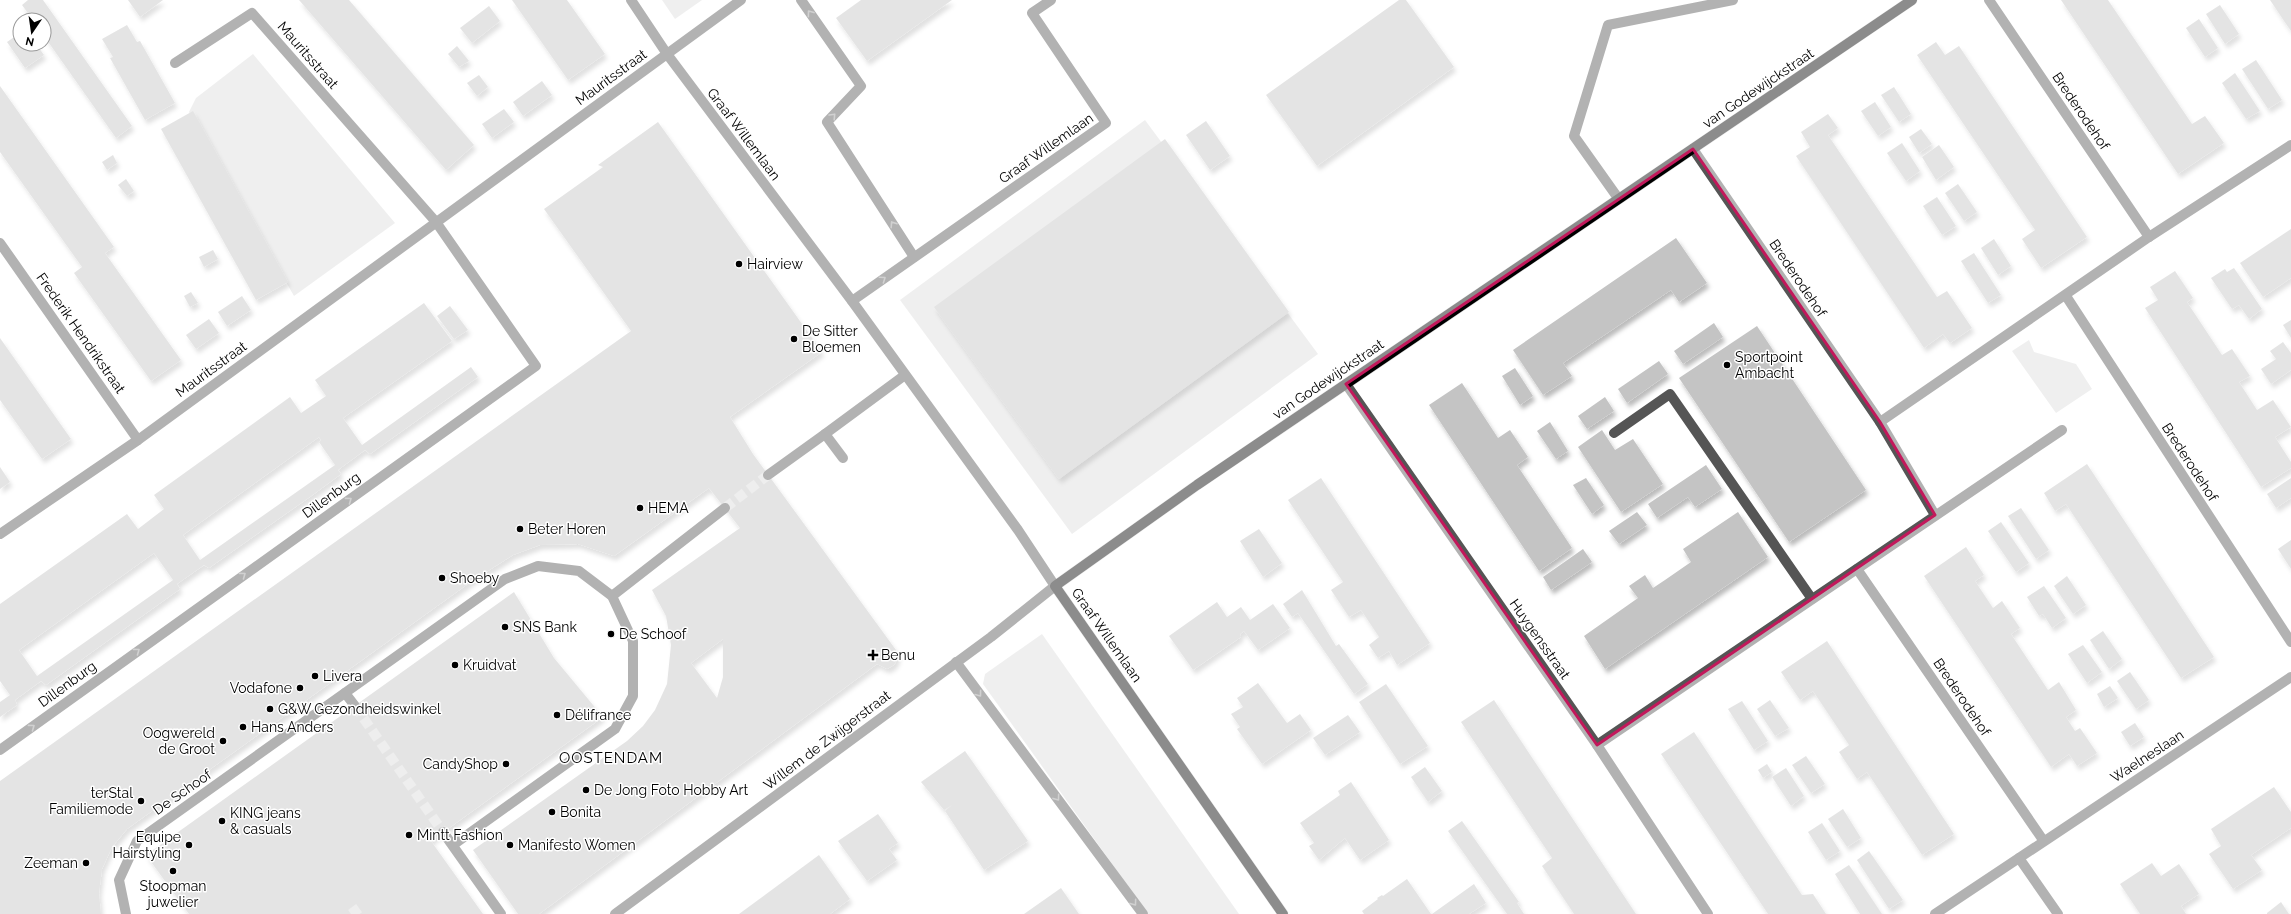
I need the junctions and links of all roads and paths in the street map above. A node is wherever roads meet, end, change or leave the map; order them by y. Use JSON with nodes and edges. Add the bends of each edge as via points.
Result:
{"nodes":[{"id":1,"x":631,"y":0,"type":"edge"},
{"id":2,"x":741,"y":0,"type":"edge"},
{"id":3,"x":801,"y":0,"type":"edge"},
{"id":4,"x":1051,"y":0,"type":"edge"},
{"id":5,"x":1733,"y":0,"type":"edge"},
{"id":6,"x":1912,"y":0,"type":"edge"},
{"id":7,"x":1989,"y":0,"type":"edge"},
{"id":8,"x":667,"y":54,"type":"junction"},
{"id":9,"x":175,"y":63,"type":"dead end"},
{"id":10,"x":2291,"y":145,"type":"edge"},
{"id":11,"x":1693,"y":149,"type":"junction"},
{"id":12,"x":1618,"y":198,"type":"junction"},
{"id":13,"x":436,"y":222,"type":"junction"},
{"id":14,"x":2150,"y":237,"type":"junction"},
{"id":15,"x":0,"y":243,"type":"edge"},
{"id":16,"x":914,"y":257,"type":"junction"},
{"id":17,"x":2066,"y":296,"type":"junction"},
{"id":18,"x":852,"y":301,"type":"junction"},
{"id":19,"x":905,"y":375,"type":"junction"},
{"id":20,"x":1346,"y":384,"type":"junction"},
{"id":21,"x":1880,"y":422,"type":"junction"},
{"id":22,"x":2062,"y":430,"type":"dead end"},
{"id":23,"x":1614,"y":433,"type":"dead end"},
{"id":24,"x":825,"y":434,"type":"junction"},
{"id":25,"x":138,"y":440,"type":"junction"},
{"id":26,"x":843,"y":458,"type":"dead end"},
{"id":27,"x":768,"y":475,"type":"tunnel mouth"},
{"id":28,"x":725,"y":508,"type":"tunnel mouth"},
{"id":29,"x":1934,"y":515,"type":"junction"},
{"id":30,"x":0,"y":534,"type":"edge"},
{"id":31,"x":1857,"y":569,"type":"junction"},
{"id":32,"x":1055,"y":586,"type":"junction"},
{"id":33,"x":612,"y":596,"type":"junction"},
{"id":34,"x":1812,"y":599,"type":"junction"},
{"id":35,"x":2291,"y":642,"type":"edge"},
{"id":36,"x":956,"y":662,"type":"junction"},
{"id":37,"x":2291,"y":677,"type":"edge"},
{"id":38,"x":346,"y":693,"type":"junction"},
{"id":39,"x":355,"y":706,"type":"tunnel mouth"},
{"id":40,"x":1597,"y":745,"type":"junction"},
{"id":41,"x":0,"y":750,"type":"edge"},
{"id":42,"x":443,"y":832,"type":"tunnel mouth"},
{"id":43,"x":2043,"y":840,"type":"junction"},
{"id":44,"x":453,"y":845,"type":"junction"},
{"id":45,"x":2019,"y":858,"type":"junction"},
{"id":46,"x":126,"y":914,"type":"edge"},
{"id":47,"x":501,"y":914,"type":"edge"},
{"id":48,"x":614,"y":914,"type":"edge"},
{"id":49,"x":1143,"y":914,"type":"edge"},
{"id":50,"x":1283,"y":914,"type":"edge"},
{"id":51,"x":1708,"y":914,"type":"edge"},
{"id":52,"x":1935,"y":914,"type":"edge"},
{"id":53,"x":2058,"y":914,"type":"edge"}],
"edges":[{"from":1,"to":8,"type":"street","name":"Graaf Willemlaan"},
{"from":2,"to":8,"type":"street","name":"Mauritsstraat"},
{"from":16,"to":3,"type":"street","one_way":true,"via":[[827,122],[861,86]]},
{"from":4,"to":16,"type":"street","name":"Graaf Willemlaan","via":[[1032,13],[1106,123]]},
{"from":5,"to":12,"type":"street","via":[[1608,25],[1574,136]]},
{"from":6,"to":11,"type":"main road","name":"van Godewijckstraat"},
{"from":7,"to":14,"type":"street","name":"Brederodehof"},
{"from":8,"to":13,"type":"street","name":"Mauritsstraat"},
{"from":8,"to":18,"type":"street","name":"Graaf Willemlaan"},
{"from":9,"to":13,"type":"street","name":"Mauritsstraat","via":[[252,12]]},
{"from":10,"to":14,"type":"street"},
{"from":11,"to":12,"type":"main road","name":"van Godewijckstraat"},
{"from":11,"to":21,"type":"street","name":"Brederodehof"},
{"from":12,"to":20,"type":"main road","name":"van Godewijckstraat"},
{"from":13,"to":25,"type":"street","name":"Mauritsstraat"},
{"from":41,"to":13,"type":"street","name":"Dillenburg","one_way":true,"via":[[536,366]]},
{"from":14,"to":17,"type":"street"},
{"from":15,"to":25,"type":"street","name":"Frederik Hendrikstraat"},
{"from":18,"to":16,"type":"street","name":"Graaf Willemlaan","one_way":true},
{"from":17,"to":21,"type":"street"},
{"from":17,"to":35,"type":"street","name":"Brederodehof"},
{"from":18,"to":19,"type":"street","name":"Graaf Willemlaan"},
{"from":19,"to":24,"type":"street"},
{"from":19,"to":32,"type":"street","name":"Graaf Willemlaan","via":[[1018,530]]},
{"from":20,"to":32,"type":"main road","name":"van Godewijckstraat","via":[[1122,536]]},
{"from":20,"to":40,"type":"street","name":"Huygensstraat"},
{"from":21,"to":29,"type":"street","name":"Brederodehof"},
{"from":22,"to":29,"type":"street"},
{"from":23,"to":34,"type":"street","via":[[1670,394]]},
{"from":24,"to":26,"type":"street"},
{"from":24,"to":27,"type":"street"},
{"from":25,"to":30,"type":"street","name":"Mauritsstraat"},
{"from":28,"to":33,"type":"street"},
{"from":29,"to":31,"type":"street"},
{"from":31,"to":34,"type":"street"},
{"from":31,"to":43,"type":"street","name":"Brederodehof"},
{"from":32,"to":36,"type":"street","name":"Willem de Zwijgerstraat"},
{"from":32,"to":50,"type":"main road","name":"Graaf Willemlaan"},
{"from":33,"to":38,"type":"street","name":"De Schoof","via":[[579,571],[538,566],[505,579]]},
{"from":33,"to":44,"type":"street","name":"De Schoof","via":[[633,641],[633,696],[615,729]]},
{"from":34,"to":40,"type":"street"},
{"from":36,"to":48,"type":"street","name":"Willem de Zwijgerstraat"},
{"from":36,"to":49,"type":"street","one_way":true},
{"from":37,"to":43,"type":"street","name":"Waelneslaan"},
{"from":38,"to":39,"type":"street"},
{"from":38,"to":46,"type":"street","name":"De Schoof","via":[[137,841],[119,880]]},
{"from":40,"to":51,"type":"street","name":"Huygensstraat"},
{"from":42,"to":44,"type":"street"},
{"from":43,"to":45,"type":"street","name":"Waelneslaan"},
{"from":44,"to":47,"type":"street"},
{"from":45,"to":52,"type":"street","name":"Waelneslaan"},
{"from":45,"to":53,"type":"street"}]}
